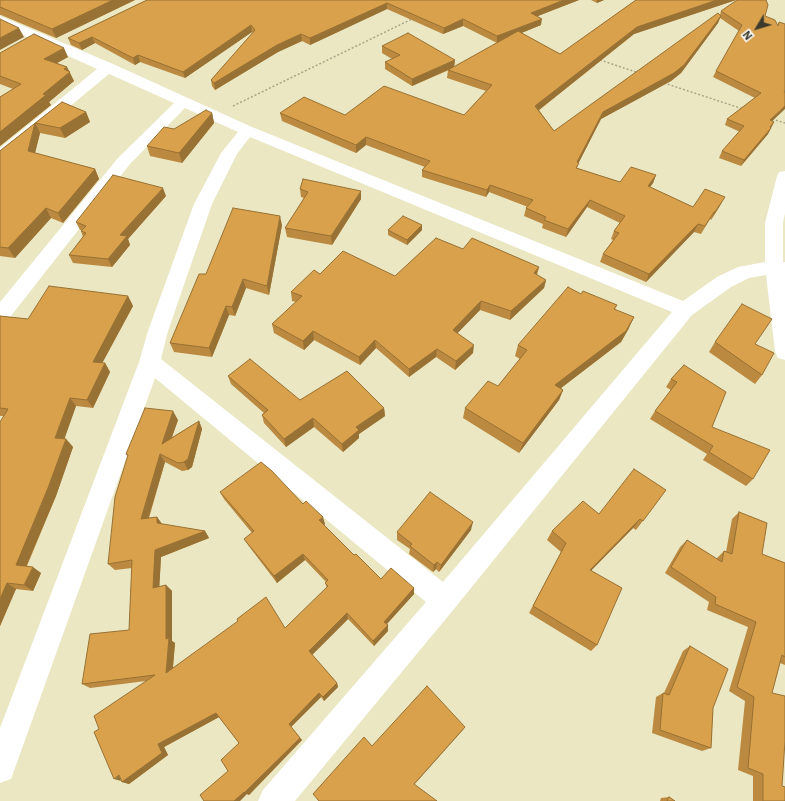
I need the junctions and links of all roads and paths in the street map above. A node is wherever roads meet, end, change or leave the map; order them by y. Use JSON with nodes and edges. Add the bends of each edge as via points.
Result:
{"nodes":[{"id":1,"x":418,"y":16,"type":"edge"},
{"id":2,"x":0,"y":20,"type":"edge"},
{"id":3,"x":596,"y":58,"type":"edge"},
{"id":4,"x":108,"y":67,"type":"junction"},
{"id":5,"x":639,"y":73,"type":"edge"},
{"id":6,"x":659,"y":81,"type":"edge"},
{"id":7,"x":182,"y":103,"type":"junction"},
{"id":8,"x":744,"y":109,"type":"edge"},
{"id":9,"x":215,"y":115,"type":"junction"},
{"id":10,"x":771,"y":118,"type":"edge"},
{"id":11,"x":785,"y":123,"type":"edge"},
{"id":12,"x":247,"y":130,"type":"junction"},
{"id":13,"x":0,"y":156,"type":"edge"},
{"id":14,"x":785,"y":176,"type":"edge"},
{"id":15,"x":780,"y":268,"type":"edge"},
{"id":16,"x":685,"y":310,"type":"junction"},
{"id":17,"x":0,"y":316,"type":"edge"},
{"id":18,"x":785,"y":352,"type":"edge"},
{"id":19,"x":150,"y":362,"type":"junction"},
{"id":20,"x":445,"y":600,"type":"junction"},
{"id":21,"x":0,"y":768,"type":"edge"},
{"id":22,"x":274,"y":801,"type":"edge"}],
"edges":[{"from":1,"to":9,"type":"path"},
{"from":2,"to":4,"type":"street","via":[[31,41],[63,41]]},
{"from":3,"to":5,"type":"path"},
{"from":4,"to":7,"type":"street"},
{"from":4,"to":13,"type":"street"},
{"from":6,"to":8,"type":"path"},
{"from":7,"to":9,"type":"street"},
{"from":7,"to":17,"type":"street","via":[[124,161]]},
{"from":9,"to":12,"type":"street"},
{"from":10,"to":11,"type":"path"},
{"from":12,"to":16,"type":"street"},
{"from":12,"to":19,"type":"street","via":[[229,153],[203,204],[158,331]]},
{"from":14,"to":15,"type":"street","via":[[774,223]]},
{"from":15,"to":16,"type":"street","via":[[745,272],[724,282]]},
{"from":15,"to":18,"type":"street"},
{"from":16,"to":20,"type":"street"},
{"from":19,"to":20,"type":"street"},
{"from":19,"to":21,"type":"street"},
{"from":20,"to":22,"type":"street"}]}
